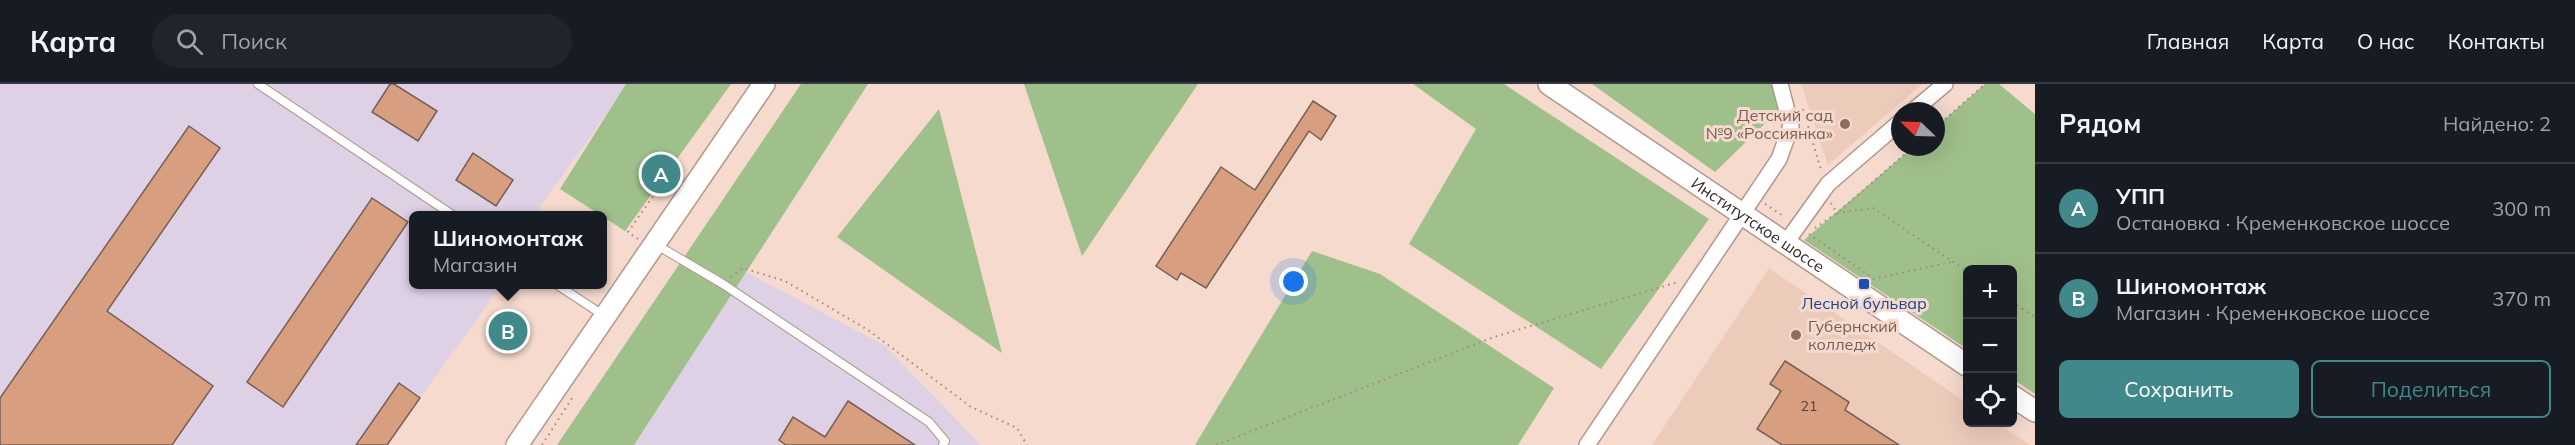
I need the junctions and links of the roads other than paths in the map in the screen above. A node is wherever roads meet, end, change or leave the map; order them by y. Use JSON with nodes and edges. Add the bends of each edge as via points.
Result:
{"nodes":[{"id":1,"x":258,"y":84,"type":"edge"},
{"id":2,"x":764,"y":84,"type":"edge"},
{"id":3,"x":1549,"y":84,"type":"edge"},
{"id":4,"x":1780,"y":84,"type":"edge"},
{"id":5,"x":1944,"y":84,"type":"edge"},
{"id":6,"x":1923,"y":102,"type":"edge"},
{"id":7,"x":1891,"y":130,"type":"edge"},
{"id":8,"x":1746,"y":206,"type":"junction"},
{"id":9,"x":447,"y":211,"type":"edge"},
{"id":10,"x":1785,"y":244,"type":"junction"},
{"id":11,"x":652,"y":246,"type":"junction"},
{"id":12,"x":562,"y":289,"type":"edge"},
{"id":13,"x":604,"y":316,"type":"junction"},
{"id":14,"x":1963,"y":363,"type":"edge"},
{"id":15,"x":2017,"y":399,"type":"edge"},
{"id":16,"x":2035,"y":411,"type":"edge"},
{"id":17,"x":517,"y":445,"type":"edge"},
{"id":18,"x":943,"y":445,"type":"edge"},
{"id":19,"x":1587,"y":445,"type":"edge"}],
"edges":[{"from":1,"to":9,"type":"lane"},
{"from":2,"to":11,"type":"street"},
{"from":3,"to":8,"type":"street","name":"Институтское шоссе"},
{"from":4,"to":8,"type":"street","via":[[1791,126],[1779,159]]},
{"from":5,"to":6,"type":"street"},
{"from":7,"to":10,"type":"street","via":[[1828,184]]},
{"from":8,"to":10,"type":"street","name":"Институтское шоссе"},
{"from":8,"to":19,"type":"street"},
{"from":10,"to":14,"type":"street","name":"Институтское шоссе"},
{"from":11,"to":13,"type":"street"},
{"from":11,"to":18,"type":"lane","via":[[723,284],[929,422],[945,441]]},
{"from":12,"to":13,"type":"lane"},
{"from":13,"to":17,"type":"street"},
{"from":15,"to":16,"type":"street"}]}
